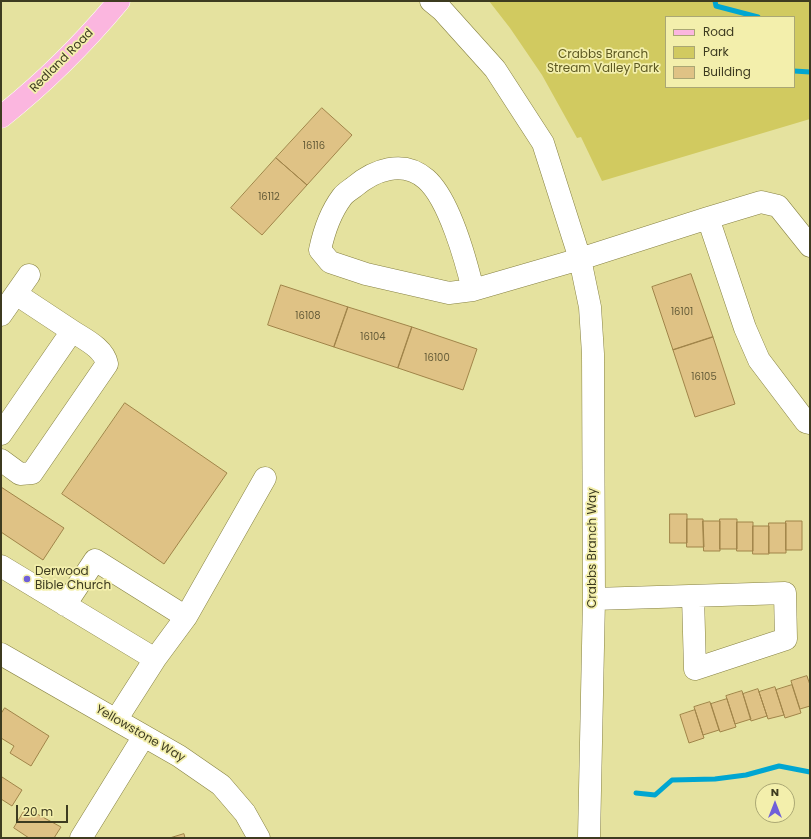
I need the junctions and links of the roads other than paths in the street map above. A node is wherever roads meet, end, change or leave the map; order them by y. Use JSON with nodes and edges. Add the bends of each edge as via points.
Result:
{"nodes":[{"id":1,"x":119,"y":1,"type":"edge"},
{"id":2,"x":431,"y":1,"type":"edge"},
{"id":3,"x":1,"y":117,"type":"edge"},
{"id":4,"x":708,"y":218,"type":"junction"},
{"id":5,"x":810,"y":246,"type":"edge"},
{"id":6,"x":580,"y":259,"type":"junction"},
{"id":7,"x":29,"y":275,"type":"dead end"},
{"id":8,"x":473,"y":290,"type":"junction"},
{"id":9,"x":16,"y":294,"type":"junction"},
{"id":10,"x":1,"y":315,"type":"edge"},
{"id":11,"x":72,"y":331,"type":"junction"},
{"id":12,"x":810,"y":423,"type":"edge"},
{"id":13,"x":1,"y":434,"type":"edge"},
{"id":14,"x":1,"y":460,"type":"edge"},
{"id":15,"x":265,"y":478,"type":"dead end"},
{"id":16,"x":1,"y":566,"type":"edge"},
{"id":17,"x":693,"y":596,"type":"junction"},
{"id":18,"x":594,"y":599,"type":"junction"},
{"id":19,"x":65,"y":605,"type":"junction"},
{"id":20,"x":186,"y":617,"type":"junction"},
{"id":21,"x":1,"y":654,"type":"edge"},
{"id":22,"x":155,"y":660,"type":"junction"},
{"id":23,"x":116,"y":720,"type":"junction"},
{"id":24,"x":144,"y":736,"type":"junction"},
{"id":25,"x":81,"y":838,"type":"edge"},
{"id":26,"x":259,"y":838,"type":"edge"},
{"id":27,"x":589,"y":838,"type":"edge"}],
"edges":[{"from":1,"to":3,"type":"main road","name":"Redland Road","via":[[102,22],[29,95]]},
{"from":2,"to":6,"type":"street","name":"Crabbs Branch Way","via":[[495,69],[544,143]]},
{"from":4,"to":5,"type":"street","via":[[760,202],[778,206]]},
{"from":4,"to":6,"type":"street"},
{"from":4,"to":12,"type":"street","via":[[745,328],[759,360],[806,422]]},
{"from":6,"to":8,"type":"street"},
{"from":6,"to":18,"type":"street","name":"Crabbs Branch Way","via":[[590,307],[593,354]]},
{"from":7,"to":9,"type":"street"},
{"from":8,"to":8,"type":"street","via":[[449,293],[366,274],[330,262],[320,250],[325,227],[343,196],[366,177],[388,169],[407,168],[426,179],[438,194],[464,252]]},
{"from":9,"to":10,"type":"street"},
{"from":9,"to":11,"type":"street"},
{"from":11,"to":13,"type":"street"},
{"from":11,"to":14,"type":"street","via":[[101,352],[107,364],[32,473],[20,474]]},
{"from":15,"to":20,"type":"street"},
{"from":16,"to":19,"type":"street"},
{"from":17,"to":17,"type":"street","via":[[785,593],[786,639],[695,669]]},
{"from":17,"to":18,"type":"street"},
{"from":18,"to":27,"type":"street","name":"Crabbs Branch Way"},
{"from":19,"to":20,"type":"street","via":[[95,560]]},
{"from":19,"to":22,"type":"street"},
{"from":20,"to":22,"type":"street"},
{"from":21,"to":23,"type":"street","name":"Yellowstone Way"},
{"from":22,"to":23,"type":"street"},
{"from":23,"to":24,"type":"street","name":"Yellowstone Way"},
{"from":24,"to":25,"type":"street"},
{"from":24,"to":26,"type":"street","name":"Yellowstone Way","via":[[221,785],[245,814]]}]}
